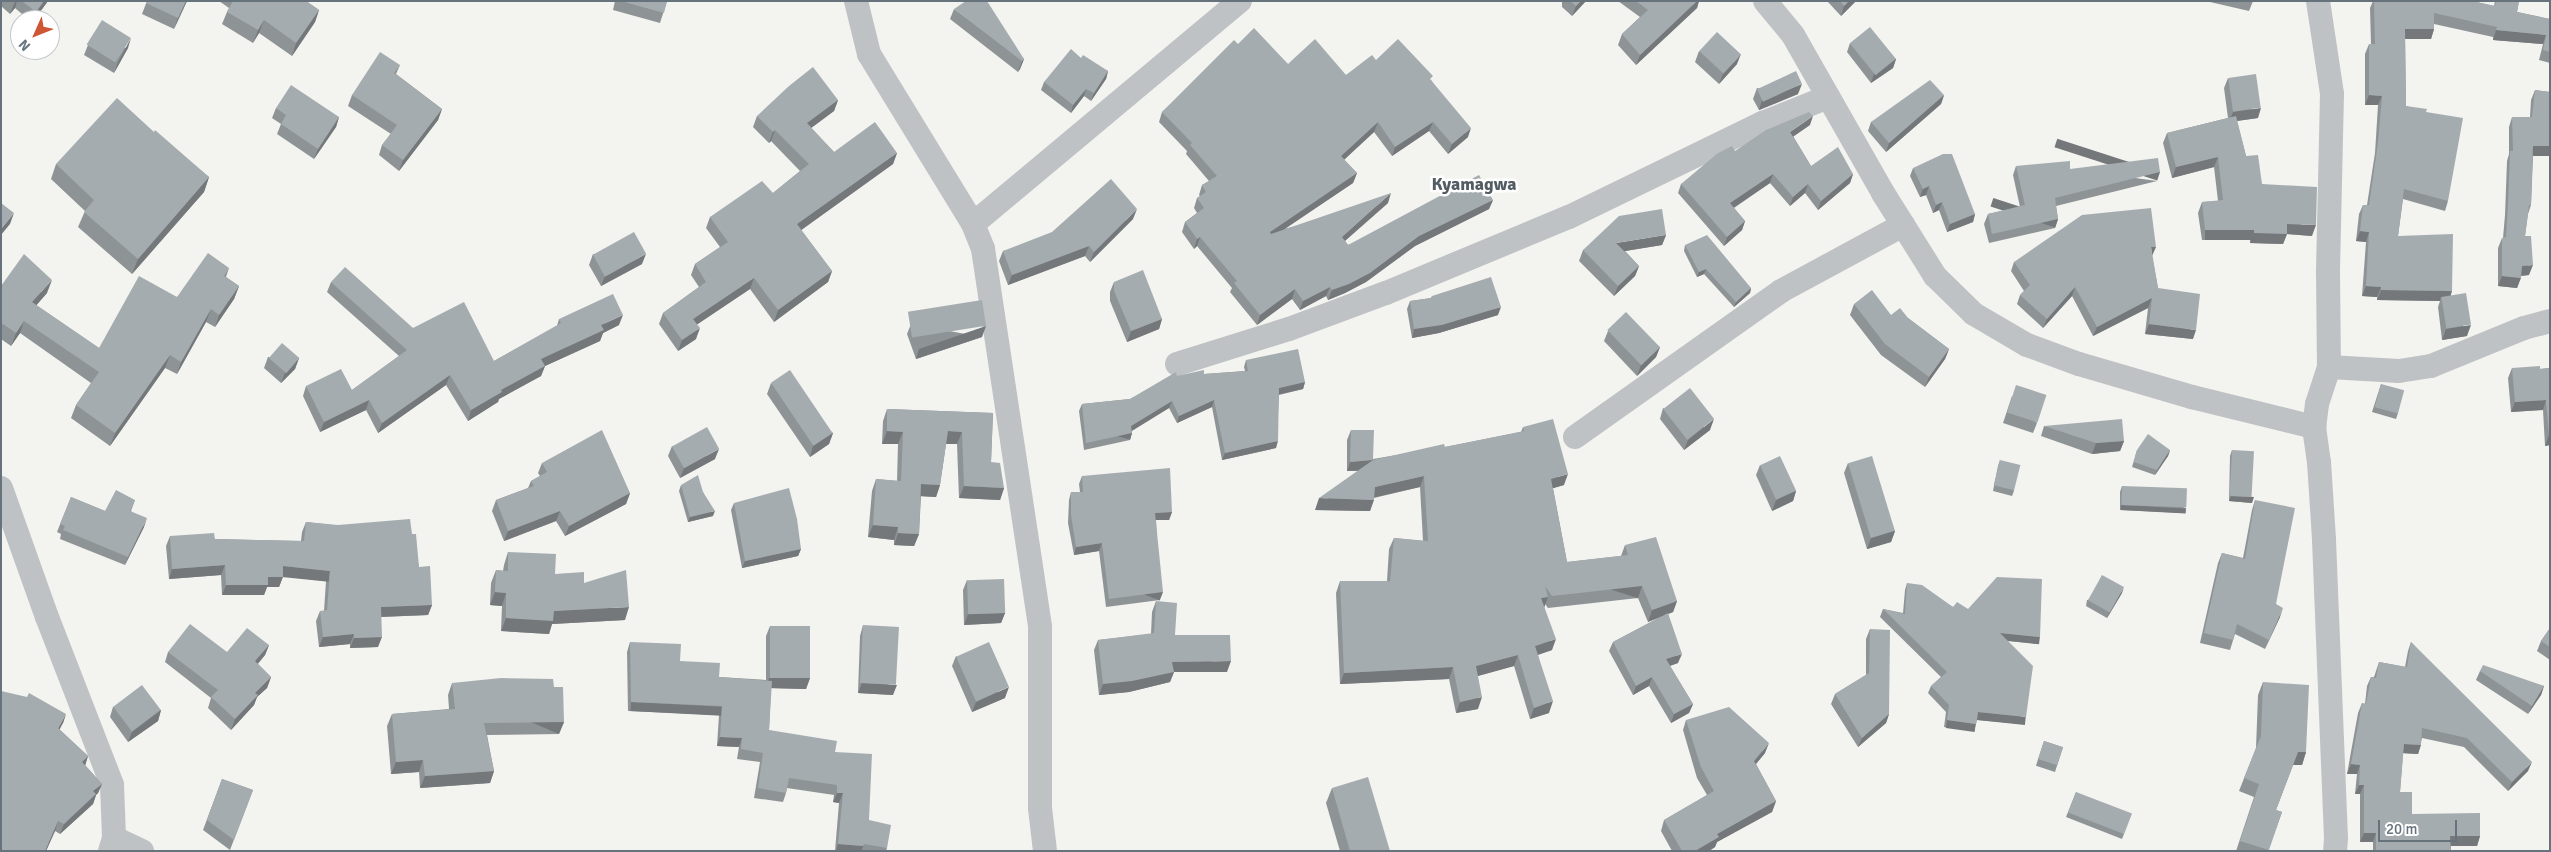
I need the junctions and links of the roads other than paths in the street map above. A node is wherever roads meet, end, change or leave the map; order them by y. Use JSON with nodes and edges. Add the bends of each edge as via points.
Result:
{"nodes":[{"id":1,"x":856,"y":1,"type":"edge"},
{"id":2,"x":1240,"y":1,"type":"edge"},
{"id":3,"x":1765,"y":1,"type":"edge"},
{"id":4,"x":2318,"y":1,"type":"edge"},
{"id":5,"x":1828,"y":97,"type":"junction"},
{"id":6,"x":973,"y":224,"type":"junction"},
{"id":7,"x":1903,"y":225,"type":"junction"},
{"id":8,"x":2550,"y":321,"type":"edge"},
{"id":9,"x":1177,"y":364,"type":"dead end"},
{"id":10,"x":2329,"y":366,"type":"junction"},
{"id":11,"x":2314,"y":427,"type":"junction"},
{"id":12,"x":1575,"y":437,"type":"dead end"},
{"id":13,"x":1,"y":488,"type":"edge"},
{"id":14,"x":112,"y":844,"type":"edge"},
{"id":15,"x":142,"y":851,"type":"edge"},
{"id":16,"x":1045,"y":851,"type":"edge"},
{"id":17,"x":2335,"y":851,"type":"edge"}],
"edges":[{"from":1,"to":6,"type":"street","via":[[869,54]]},
{"from":2,"to":6,"type":"street"},
{"from":3,"to":5,"type":"street","via":[[1793,35]]},
{"from":4,"to":10,"type":"street","via":[[2332,94]]},
{"from":5,"to":7,"type":"street"},
{"from":5,"to":9,"type":"street","via":[[1763,123],[1569,217],[1395,289],[1289,329]]},
{"from":6,"to":16,"type":"street","via":[[983,249],[1040,627],[1040,808]]},
{"from":7,"to":11,"type":"street","via":[[1935,276],[1974,314],[2027,345],[2192,397]]},
{"from":7,"to":12,"type":"street","via":[[1781,291]]},
{"from":8,"to":10,"type":"street","via":[[2524,328],[2431,366],[2399,371]]},
{"from":10,"to":11,"type":"street","via":[[2317,404]]},
{"from":11,"to":17,"type":"street","via":[[2324,540]]},
{"from":13,"to":14,"type":"street","via":[[112,784]]},
{"from":14,"to":15,"type":"street"}]}
